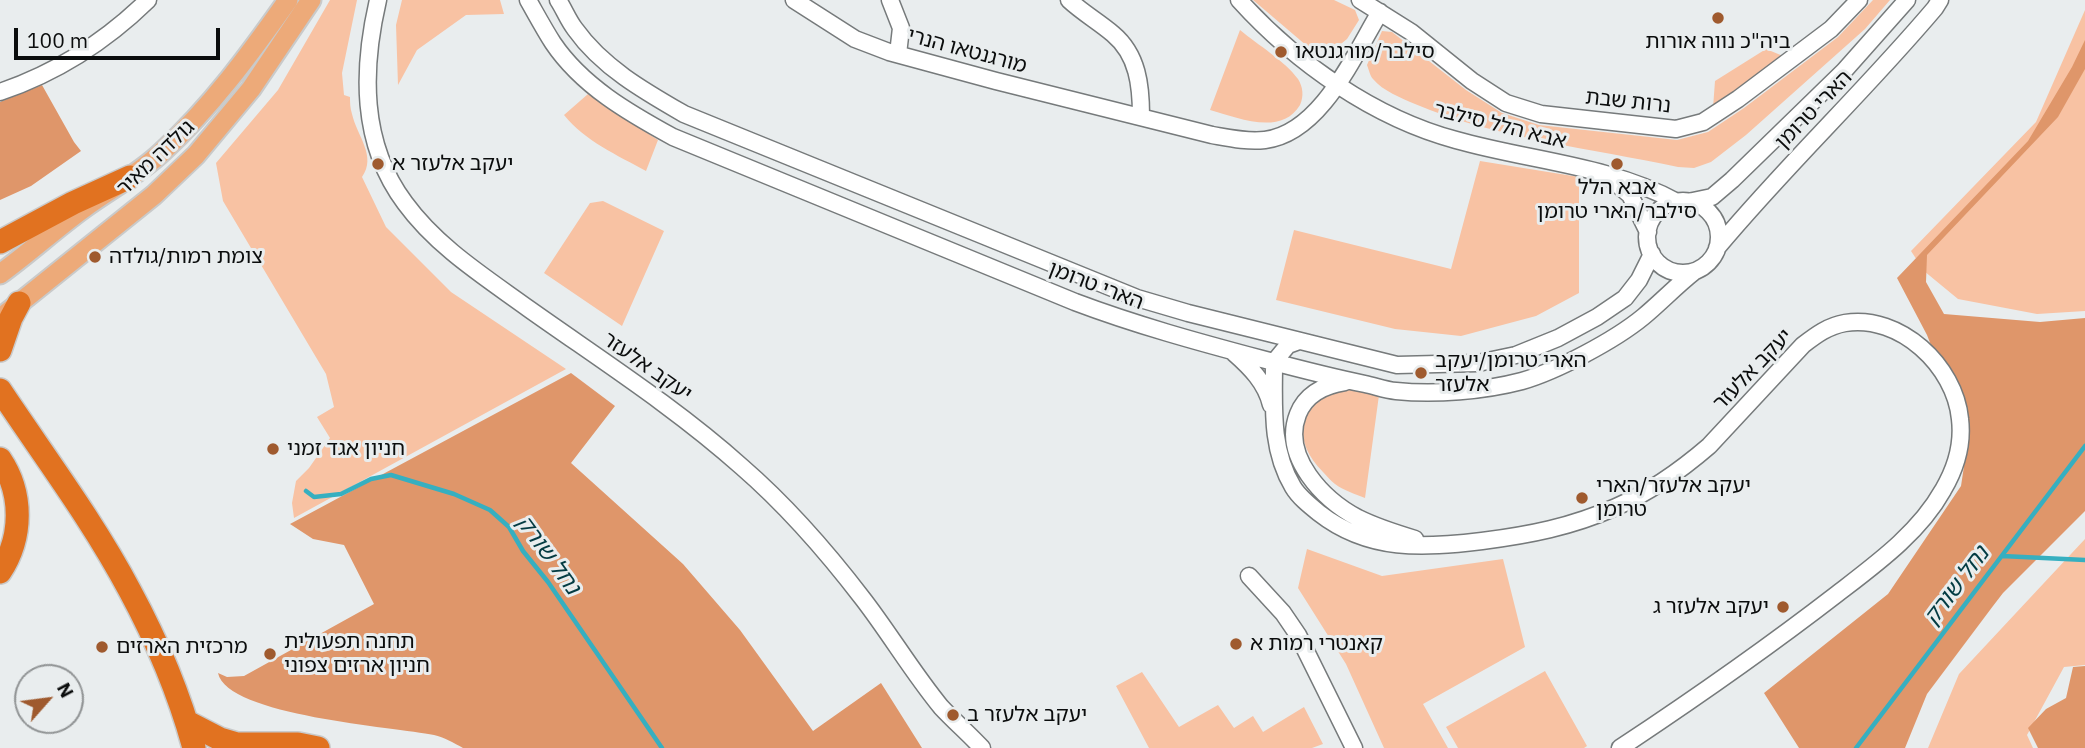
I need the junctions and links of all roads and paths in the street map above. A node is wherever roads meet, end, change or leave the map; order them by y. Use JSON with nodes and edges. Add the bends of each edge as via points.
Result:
{"nodes":[{"id":1,"x":148,"y":0,"type":"edge"},
{"id":2,"x":288,"y":0,"type":"edge"},
{"id":3,"x":312,"y":0,"type":"edge"},
{"id":4,"x":378,"y":0,"type":"edge"},
{"id":5,"x":528,"y":0,"type":"edge"},
{"id":6,"x":558,"y":0,"type":"edge"},
{"id":7,"x":794,"y":0,"type":"edge"},
{"id":8,"x":890,"y":0,"type":"edge"},
{"id":9,"x":1069,"y":0,"type":"edge"},
{"id":10,"x":1239,"y":0,"type":"edge"},
{"id":11,"x":1360,"y":0,"type":"edge"},
{"id":12,"x":1859,"y":0,"type":"edge"},
{"id":13,"x":1908,"y":0,"type":"edge"},
{"id":14,"x":1940,"y":0,"type":"edge"},
{"id":15,"x":1380,"y":12,"type":"junction"},
{"id":16,"x":898,"y":54,"type":"junction"},
{"id":17,"x":1337,"y":83,"type":"junction"},
{"id":18,"x":0,"y":92,"type":"edge"},
{"id":19,"x":1140,"y":116,"type":"junction"},
{"id":20,"x":1584,"y":168,"type":"junction"},
{"id":21,"x":130,"y":177,"type":"junction"},
{"id":22,"x":1683,"y":202,"type":"junction"},
{"id":23,"x":1648,"y":232,"type":"junction"},
{"id":24,"x":0,"y":242,"type":"edge"},
{"id":25,"x":1717,"y":248,"type":"junction"},
{"id":26,"x":1652,"y":254,"type":"junction"},
{"id":27,"x":1695,"y":271,"type":"junction"},
{"id":28,"x":0,"y":274,"type":"edge"},
{"id":29,"x":19,"y":303,"type":"junction"},
{"id":30,"x":0,"y":318,"type":"edge"},
{"id":31,"x":1298,"y":341,"type":"junction"},
{"id":32,"x":0,"y":351,"type":"edge"},
{"id":33,"x":1232,"y":351,"type":"junction"},
{"id":34,"x":1275,"y":362,"type":"junction"},
{"id":35,"x":1352,"y":381,"type":"junction"},
{"id":36,"x":0,"y":390,"type":"edge"},
{"id":37,"x":1274,"y":419,"type":"junction"},
{"id":38,"x":0,"y":459,"type":"edge"},
{"id":39,"x":1440,"y":546,"type":"junction"},
{"id":40,"x":0,"y":572,"type":"edge"},
{"id":41,"x":1249,"y":576,"type":"dead end"},
{"id":42,"x":187,"y":722,"type":"junction"},
{"id":43,"x":194,"y":748,"type":"edge"},
{"id":44,"x":318,"y":748,"type":"edge"},
{"id":45,"x":982,"y":748,"type":"edge"},
{"id":46,"x":1354,"y":748,"type":"edge"},
{"id":47,"x":1620,"y":748,"type":"edge"}],
"edges":[{"from":1,"to":18,"type":"street","via":[[74,58]]},
{"from":2,"to":21,"type":"main road","name":"גולדה מאיר","via":[[204,110]]},
{"from":3,"to":29,"type":"main road","name":"גולדה מאיר","via":[[251,89],[197,155]]},
{"from":4,"to":45,"type":"street","name":"יעקב אלעזר","via":[[367,62],[367,97],[384,167],[404,202],[433,236],[473,269],[688,421],[745,469],[829,557],[942,707]]},
{"from":5,"to":33,"type":"street","name":"הארי טרומן","via":[[554,44],[587,82],[673,137],[1128,323]]},
{"from":6,"to":31,"type":"street","name":"הארי טרומן","via":[[575,29],[605,62],[684,114],[1137,298]]},
{"from":7,"to":16,"type":"street","name":"מורגנטאו הנרי","via":[[855,39]]},
{"from":8,"to":16,"type":"street","via":[[901,27]]},
{"from":9,"to":19,"type":"street","via":[[1125,46],[1139,78]]},
{"from":10,"to":17,"type":"street","name":"אבא הלל סילבר","via":[[1275,37]]},
{"from":11,"to":15,"type":"street","name":"נרות שבת"},
{"from":12,"to":15,"type":"street","name":"נרות שבת","via":[[1831,29],[1738,99],[1703,122],[1676,129],[1541,114],[1506,103]]},
{"from":13,"to":22,"type":"street","name":"הארי טרומן","via":[[1844,71],[1732,180],[1712,197]]},
{"from":14,"to":25,"type":"street","name":"הארי טרומן","via":[[1894,57],[1760,196]]},
{"from":15,"to":17,"type":"street","name":"מורגנטאו הנרי"},
{"from":16,"to":19,"type":"street","name":"מורגנטאו הנרי"},
{"from":17,"to":19,"type":"street","name":"מורגנטאו הנרי","via":[[1311,118],[1295,130],[1266,140],[1212,135]]},
{"from":17,"to":20,"type":"street","name":"אבא הלל סילבר","via":[[1432,133]]},
{"from":20,"to":22,"type":"street","name":"אבא הלל סילבר"},
{"from":20,"to":23,"type":"street","name":"אבא הלל סילבר","via":[[1624,188]]},
{"from":21,"to":24,"type":"highway"},
{"from":21,"to":28,"type":"main road","name":"גולדה מאיר"},
{"from":22,"to":23,"type":"street","via":[[1657,213]]},
{"from":22,"to":25,"type":"street","via":[[1703,208],[1714,221]]},
{"from":23,"to":26,"type":"street"},
{"from":25,"to":27,"type":"street","via":[[1709,262]]},
{"from":26,"to":27,"type":"street","via":[[1668,270]]},
{"from":26,"to":31,"type":"street","name":"הארי טרומן","via":[[1625,298],[1577,328],[1516,355],[1478,363],[1398,365]]},
{"from":27,"to":35,"type":"street","name":"הארי טרומן","via":[[1610,340],[1524,380],[1443,391],[1395,391]]},
{"from":29,"to":30,"type":"main road","name":"גולדה מאיר"},
{"from":29,"to":32,"type":"highway"},
{"from":31,"to":34,"type":"street","via":[[1280,352]]},
{"from":33,"to":34,"type":"street","name":"הארי טרומן"},
{"from":33,"to":37,"type":"street","via":[[1261,383]]},
{"from":34,"to":35,"type":"street","name":"הארי טרומן"},
{"from":34,"to":37,"type":"street","name":"יעקב אלעזר"},
{"from":35,"to":39,"type":"street","name":"יעקב אלעזר","via":[[1321,389],[1299,412],[1295,435],[1302,464],[1325,493],[1358,518]]},
{"from":36,"to":42,"type":"highway","via":[[130,589]]},
{"from":37,"to":39,"type":"street","name":"יעקב אלעזר","via":[[1280,459],[1294,489],[1323,516],[1379,542]]},
{"from":38,"to":40,"type":"highway","via":[[12,480],[18,505],[11,550]]},
{"from":39,"to":47,"type":"street","name":"יעקב אלעזר","via":[[1552,530],[1616,507],[1656,486],[1709,446],[1803,345],[1832,327],[1878,325],[1907,338],[1933,359],[1957,401],[1961,434],[1953,471],[1929,511],[1888,553],[1825,604]]},
{"from":41,"to":46,"type":"street","via":[[1298,635]]},
{"from":42,"to":43,"type":"highway"},
{"from":42,"to":44,"type":"highway","via":[[237,744]]}]}
